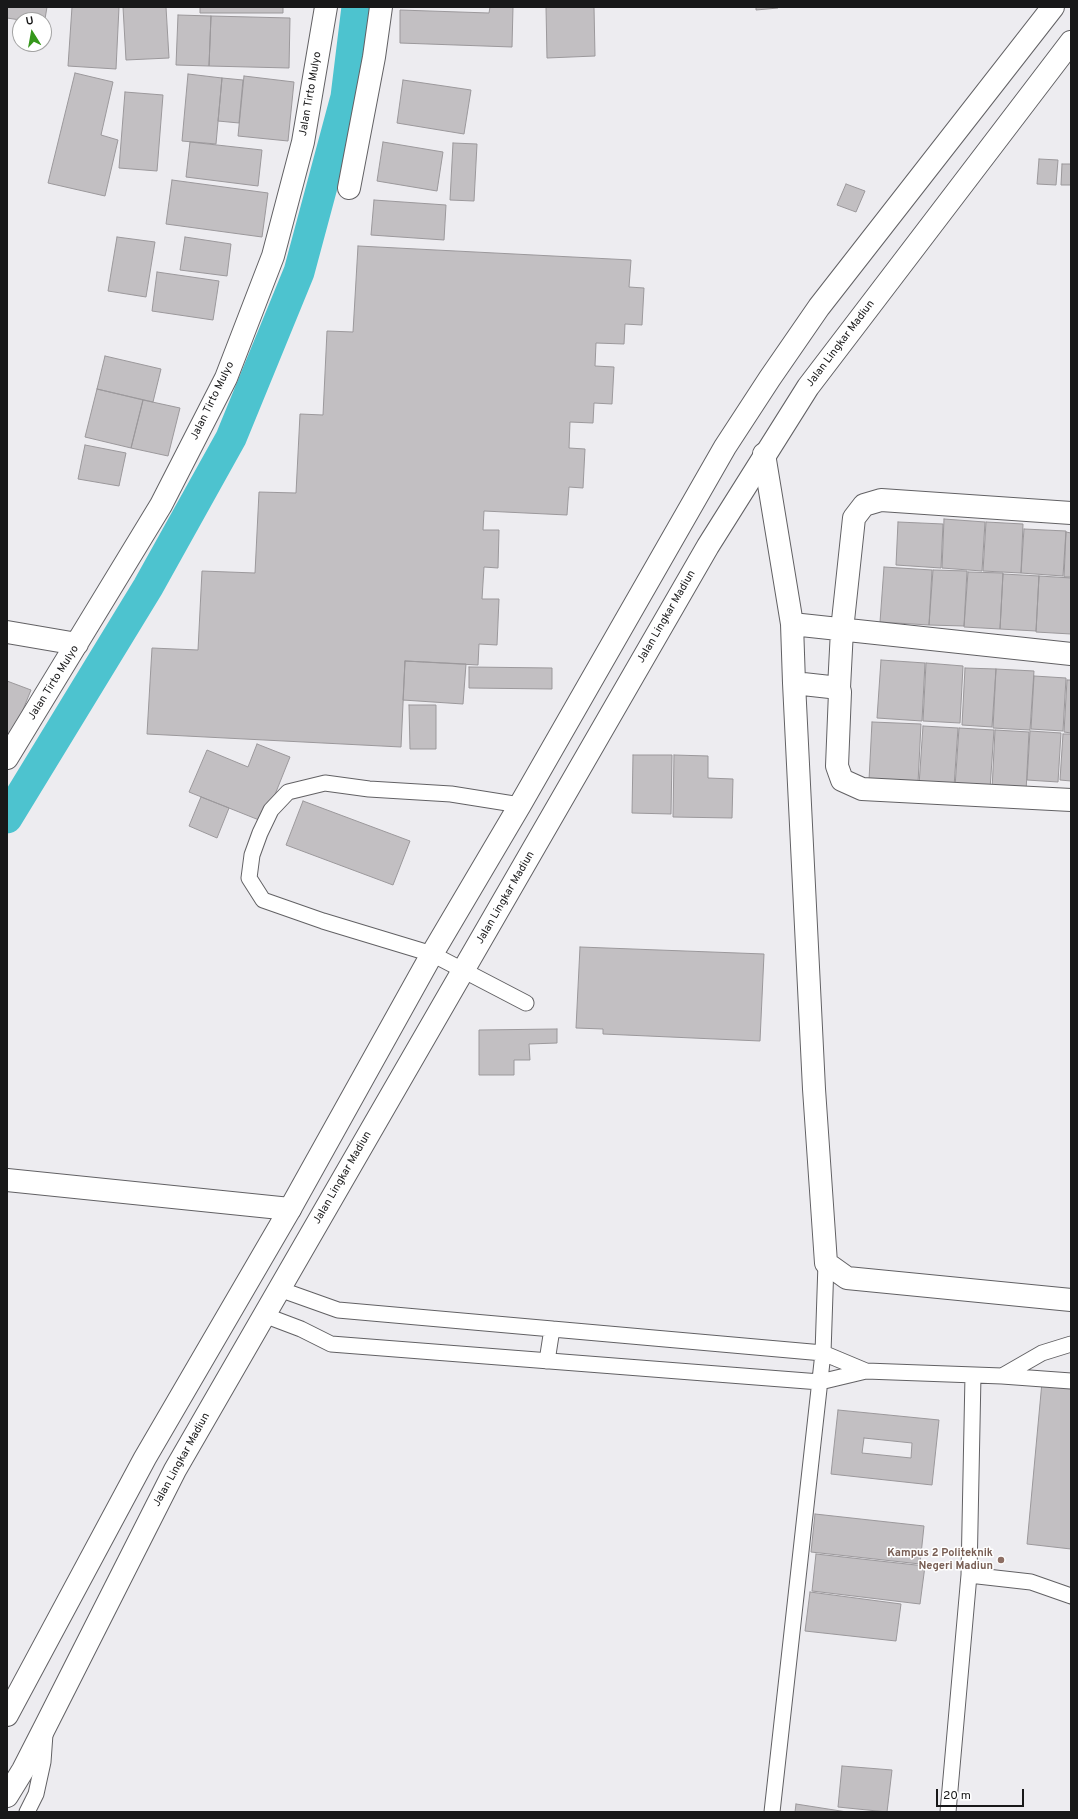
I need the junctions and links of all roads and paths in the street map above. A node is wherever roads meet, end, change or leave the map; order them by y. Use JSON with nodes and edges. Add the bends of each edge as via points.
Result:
{"nodes":[{"id":1,"x":326,"y":7,"type":"edge"},
{"id":2,"x":382,"y":7,"type":"edge"},
{"id":3,"x":1053,"y":7,"type":"edge"},
{"id":4,"x":1071,"y":42,"type":"edge"},
{"id":5,"x":349,"y":188,"type":"dead end"},
{"id":6,"x":764,"y":454,"type":"junction"},
{"id":7,"x":1071,"y":513,"type":"edge"},
{"id":8,"x":792,"y":624,"type":"junction"},
{"id":9,"x":842,"y":630,"type":"junction"},
{"id":10,"x":7,"y":632,"type":"edge"},
{"id":11,"x":77,"y":644,"type":"junction"},
{"id":12,"x":1071,"y":654,"type":"edge"},
{"id":13,"x":794,"y":683,"type":"junction"},
{"id":14,"x":839,"y":688,"type":"junction"},
{"id":15,"x":7,"y":758,"type":"edge"},
{"id":16,"x":1071,"y":800,"type":"edge"},
{"id":17,"x":520,"y":805,"type":"junction"},
{"id":18,"x":432,"y":954,"type":"junction"},
{"id":19,"x":464,"y":971,"type":"junction"},
{"id":20,"x":526,"y":1002,"type":"dead end"},
{"id":21,"x":7,"y":1180,"type":"edge"},
{"id":22,"x":290,"y":1209,"type":"junction"},
{"id":23,"x":826,"y":1263,"type":"junction"},
{"id":24,"x":279,"y":1289,"type":"junction"},
{"id":25,"x":1071,"y":1300,"type":"edge"},
{"id":26,"x":264,"y":1315,"type":"junction"},
{"id":27,"x":552,"y":1328,"type":"junction"},
{"id":28,"x":1071,"y":1344,"type":"edge"},
{"id":29,"x":823,"y":1353,"type":"junction"},
{"id":30,"x":547,"y":1361,"type":"junction"},
{"id":31,"x":866,"y":1371,"type":"junction"},
{"id":32,"x":973,"y":1375,"type":"junction"},
{"id":33,"x":1002,"y":1376,"type":"junction"},
{"id":34,"x":1071,"y":1381,"type":"edge"},
{"id":35,"x":820,"y":1382,"type":"junction"},
{"id":36,"x":970,"y":1575,"type":"junction"},
{"id":37,"x":1071,"y":1596,"type":"edge"},
{"id":38,"x":10,"y":1705,"type":"edge"},
{"id":39,"x":46,"y":1725,"type":"junction"},
{"id":40,"x":7,"y":1796,"type":"edge"},
{"id":41,"x":27,"y":1812,"type":"edge"},
{"id":42,"x":772,"y":1812,"type":"edge"},
{"id":43,"x":948,"y":1812,"type":"edge"}],
"edges":[{"from":1,"to":11,"type":"main road","name":"Jalan Tirto Mulyo","via":[[297,165],[273,256],[237,350],[226,378],[161,505]]},
{"from":2,"to":5,"type":"main road"},
{"from":3,"to":17,"type":"main road","via":[[819,307],[770,378],[725,447]]},
{"from":4,"to":6,"type":"main road","name":"Jalan Lingkar Madiun","via":[[808,387]]},
{"from":6,"to":8,"type":"main road"},
{"from":6,"to":19,"type":"main road","name":"Jalan Lingkar Madiun","via":[[708,546]]},
{"from":7,"to":9,"type":"main road","via":[[881,500],[864,505],[854,518]]},
{"from":8,"to":9,"type":"main road"},
{"from":8,"to":13,"type":"main road"},
{"from":9,"to":12,"type":"main road"},
{"from":9,"to":14,"type":"main road"},
{"from":10,"to":11,"type":"main road"},
{"from":11,"to":15,"type":"main road","name":"Jalan Tirto Mulyo"},
{"from":13,"to":14,"type":"main road"},
{"from":13,"to":23,"type":"main road","via":[[814,1089]]},
{"from":14,"to":16,"type":"main road","via":[[837,766],[842,780],[853,786],[862,789]]},
{"from":17,"to":18,"type":"main road"},
{"from":17,"to":18,"type":"lane","via":[[451,794],[369,789],[325,783],[288,792],[271,810],[252,855],[249,878],[262,900]]},
{"from":18,"to":19,"type":"lane"},
{"from":18,"to":22,"type":"main road"},
{"from":19,"to":20,"type":"lane"},
{"from":19,"to":24,"type":"main road","name":"Jalan Lingkar Madiun"},
{"from":21,"to":22,"type":"main road"},
{"from":22,"to":38,"type":"main road","via":[[144,1458]]},
{"from":23,"to":25,"type":"main road","via":[[847,1278]]},
{"from":23,"to":29,"type":"lane"},
{"from":24,"to":26,"type":"main road","name":"Jalan Lingkar Madiun"},
{"from":24,"to":27,"type":"lane","via":[[338,1310]]},
{"from":26,"to":30,"type":"lane","via":[[331,1344]]},
{"from":26,"to":39,"type":"main road","name":"Jalan Lingkar Madiun","via":[[175,1470]]},
{"from":27,"to":29,"type":"lane"},
{"from":27,"to":30,"type":"lane"},
{"from":28,"to":33,"type":"lane","via":[[1042,1353]]},
{"from":29,"to":31,"type":"lane"},
{"from":29,"to":35,"type":"lane"},
{"from":30,"to":35,"type":"lane"},
{"from":31,"to":32,"type":"lane"},
{"from":31,"to":35,"type":"lane"},
{"from":32,"to":33,"type":"lane"},
{"from":32,"to":36,"type":"lane"},
{"from":33,"to":34,"type":"lane"},
{"from":35,"to":42,"type":"lane"},
{"from":36,"to":37,"type":"lane","via":[[1031,1582]]},
{"from":36,"to":43,"type":"lane"},
{"from":39,"to":40,"type":"main road","name":"Jalan Lingkar Madiun"},
{"from":39,"to":41,"type":"lane","via":[[43,1762],[36,1794]]}]}
